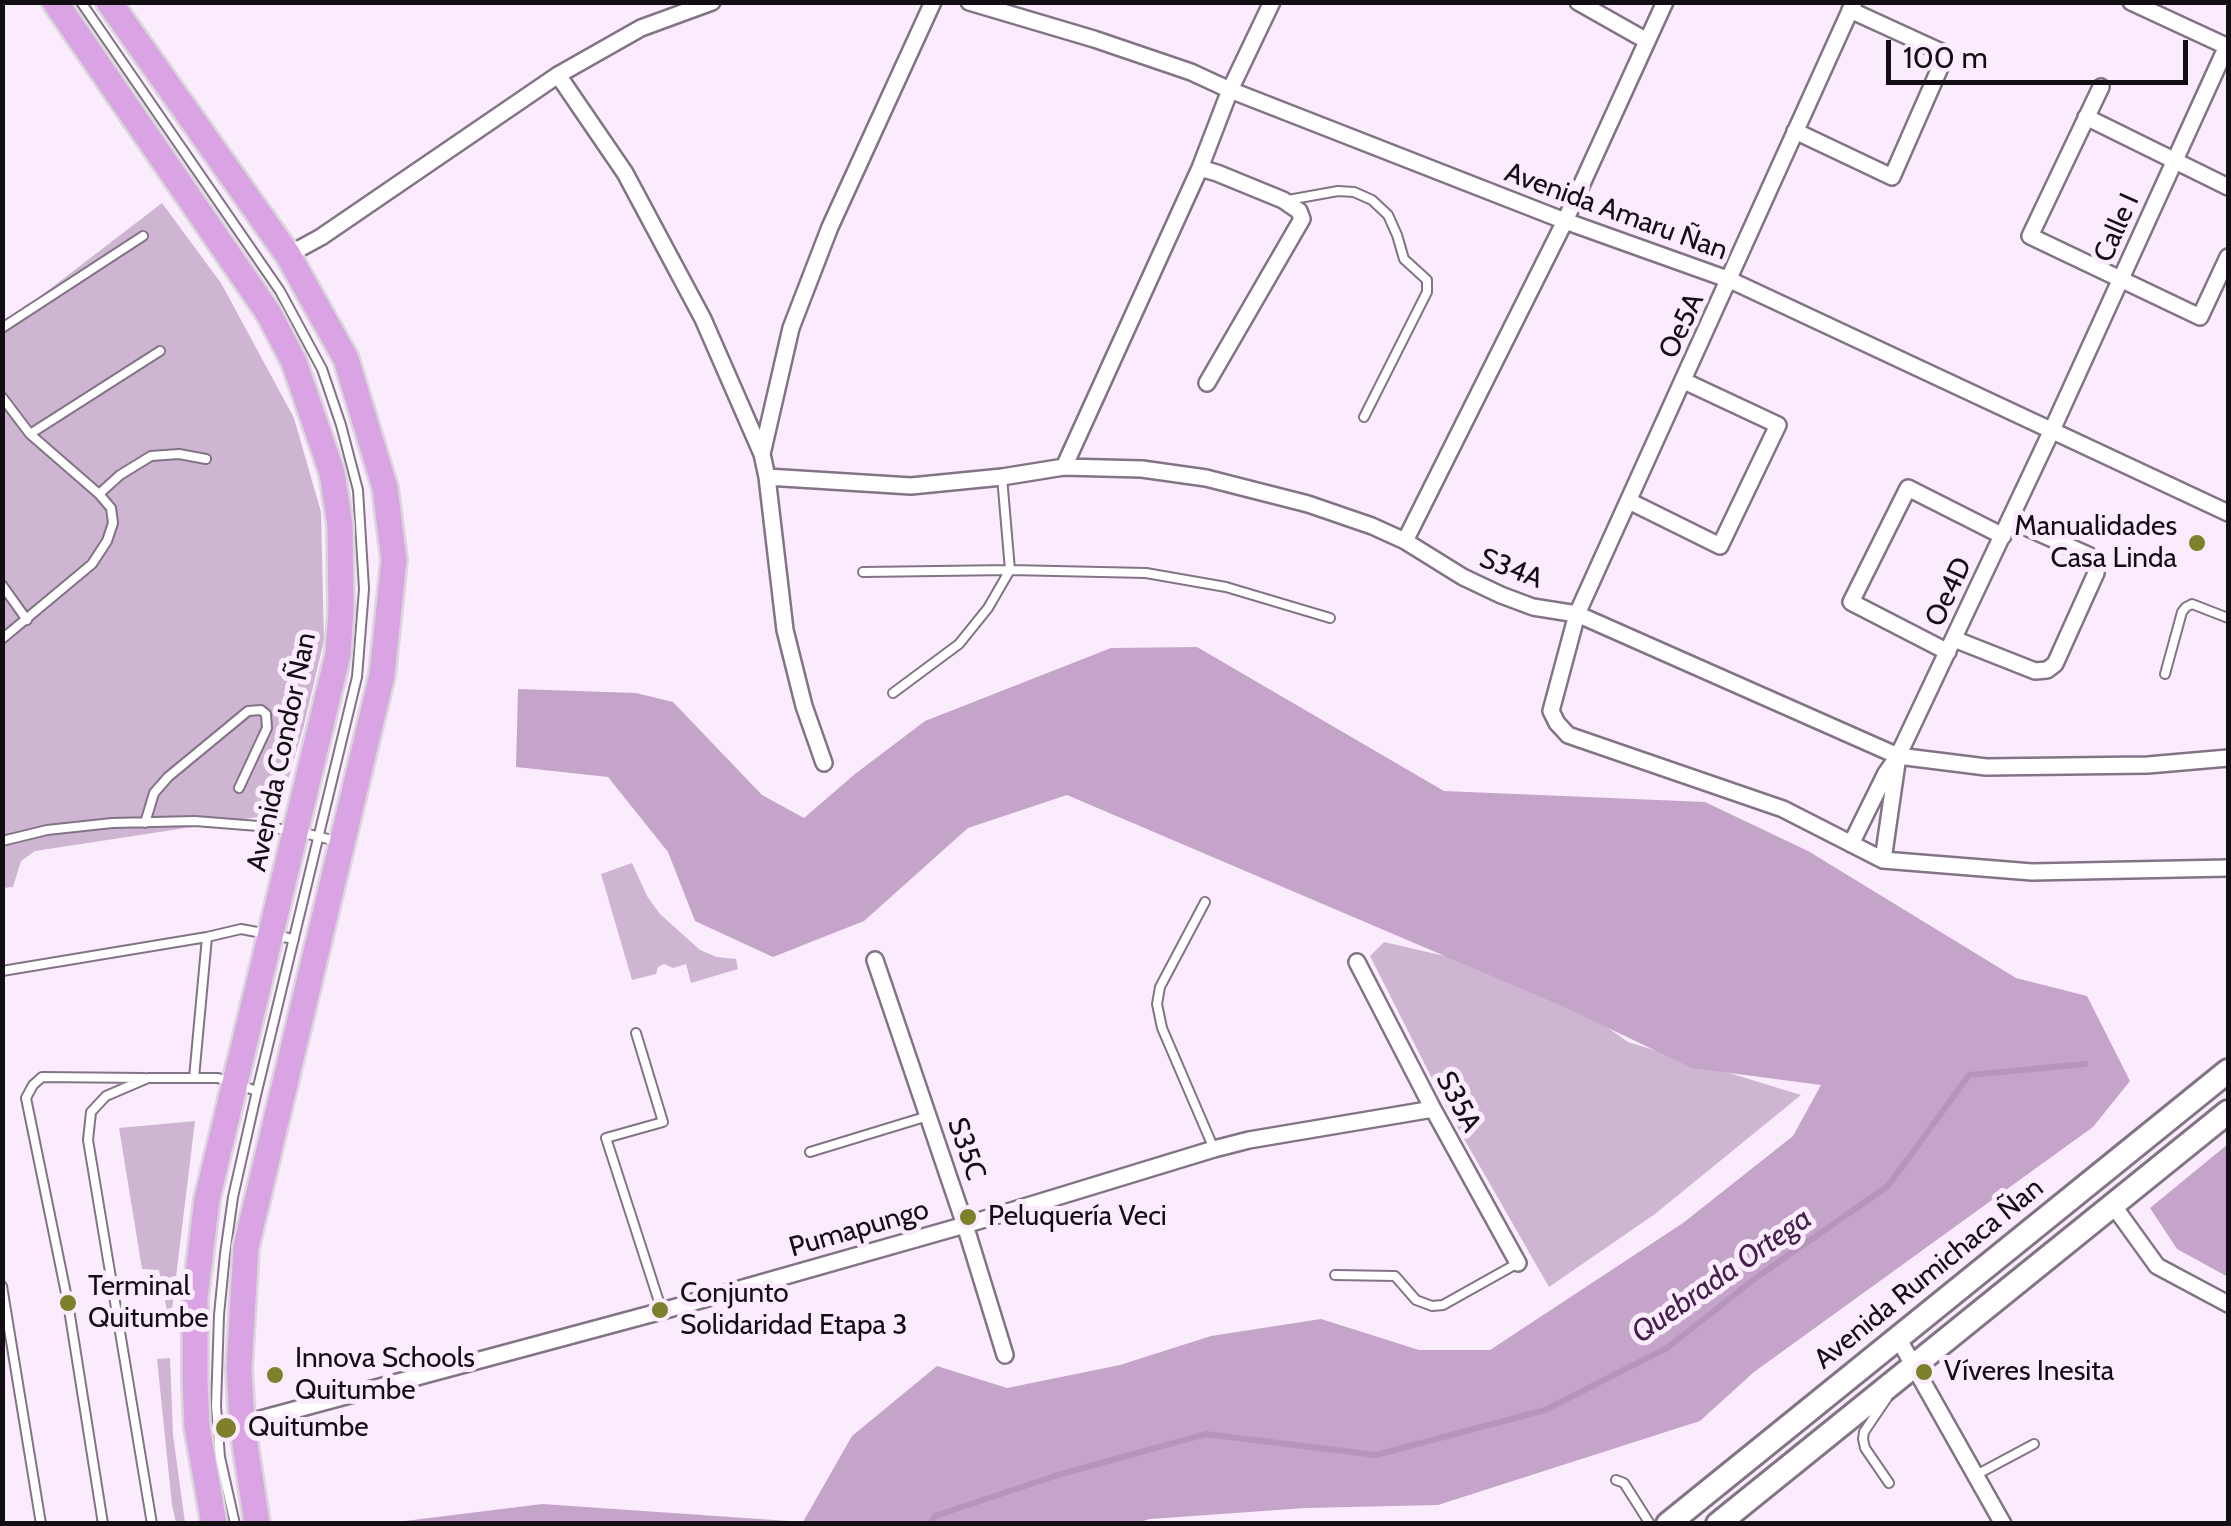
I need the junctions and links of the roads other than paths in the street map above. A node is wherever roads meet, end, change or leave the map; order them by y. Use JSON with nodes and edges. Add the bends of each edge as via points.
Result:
{"nodes":[{"id":1,"x":55,"y":2,"type":"edge"},
{"id":2,"x":81,"y":2,"type":"edge"},
{"id":3,"x":109,"y":2,"type":"edge"},
{"id":4,"x":712,"y":2,"type":"edge"},
{"id":5,"x":933,"y":2,"type":"edge"},
{"id":6,"x":969,"y":2,"type":"edge"},
{"id":7,"x":1272,"y":2,"type":"edge"},
{"id":8,"x":1578,"y":2,"type":"edge"},
{"id":9,"x":1664,"y":2,"type":"edge"},
{"id":10,"x":2130,"y":2,"type":"edge"},
{"id":11,"x":1852,"y":6,"type":"edge"},
{"id":12,"x":1647,"y":40,"type":"junction"},
{"id":13,"x":2228,"y":47,"type":"edge"},
{"id":14,"x":558,"y":75,"type":"junction"},
{"id":15,"x":2101,"y":86,"type":"dead end"},
{"id":16,"x":1230,"y":90,"type":"junction"},
{"id":17,"x":2086,"y":117,"type":"junction"},
{"id":18,"x":1795,"y":131,"type":"junction"},
{"id":19,"x":2175,"y":160,"type":"junction"},
{"id":20,"x":1200,"y":168,"type":"junction"},
{"id":21,"x":2228,"y":187,"type":"edge"},
{"id":22,"x":1284,"y":200,"type":"junction"},
{"id":23,"x":1565,"y":221,"type":"junction"},
{"id":24,"x":143,"y":236,"type":"dead end"},
{"id":25,"x":288,"y":255,"type":"junction"},
{"id":26,"x":2228,"y":257,"type":"edge"},
{"id":27,"x":1730,"y":280,"type":"junction"},
{"id":28,"x":2120,"y":280,"type":"junction"},
{"id":29,"x":2,"y":328,"type":"edge"},
{"id":30,"x":160,"y":350,"type":"dead end"},
{"id":31,"x":1684,"y":382,"type":"junction"},
{"id":32,"x":1207,"y":383,"type":"dead end"},
{"id":33,"x":2,"y":397,"type":"edge"},
{"id":34,"x":1364,"y":416,"type":"dead end"},
{"id":35,"x":2052,"y":430,"type":"junction"},
{"id":36,"x":30,"y":434,"type":"junction"},
{"id":37,"x":762,"y":454,"type":"junction"},
{"id":38,"x":206,"y":459,"type":"dead end"},
{"id":39,"x":1064,"y":468,"type":"junction"},
{"id":40,"x":767,"y":477,"type":"junction"},
{"id":41,"x":1002,"y":477,"type":"junction"},
{"id":42,"x":99,"y":494,"type":"junction"},
{"id":43,"x":1629,"y":502,"type":"junction"},
{"id":44,"x":2228,"y":513,"type":"edge"},
{"id":45,"x":2006,"y":528,"type":"junction"},
{"id":46,"x":1405,"y":541,"type":"junction"},
{"id":47,"x":1010,"y":570,"type":"junction"},
{"id":48,"x":863,"y":572,"type":"dead end"},
{"id":49,"x":2,"y":586,"type":"edge"},
{"id":50,"x":1577,"y":614,"type":"junction"},
{"id":51,"x":1330,"y":618,"type":"dead end"},
{"id":52,"x":2228,"y":618,"type":"edge"},
{"id":53,"x":26,"y":620,"type":"junction"},
{"id":54,"x":2,"y":639,"type":"edge"},
{"id":55,"x":1951,"y":646,"type":"junction"},
{"id":56,"x":2165,"y":674,"type":"dead end"},
{"id":57,"x":893,"y":693,"type":"dead end"},
{"id":58,"x":1898,"y":756,"type":"junction"},
{"id":59,"x":2228,"y":758,"type":"edge"},
{"id":60,"x":824,"y":763,"type":"dead end"},
{"id":61,"x":239,"y":788,"type":"dead end"},
{"id":62,"x":145,"y":822,"type":"junction"},
{"id":63,"x":319,"y":837,"type":"junction"},
{"id":64,"x":2,"y":841,"type":"edge"},
{"id":65,"x":1851,"y":844,"type":"junction"},
{"id":66,"x":1883,"y":860,"type":"junction"},
{"id":67,"x":2228,"y":868,"type":"edge"},
{"id":68,"x":1205,"y":902,"type":"dead end"},
{"id":69,"x":282,"y":936,"type":"junction"},
{"id":70,"x":207,"y":937,"type":"junction"},
{"id":71,"x":875,"y":960,"type":"dead end"},
{"id":72,"x":1357,"y":962,"type":"dead end"},
{"id":73,"x":2,"y":972,"type":"edge"},
{"id":74,"x":636,"y":1032,"type":"dead end"},
{"id":75,"x":2228,"y":1071,"type":"edge"},
{"id":76,"x":148,"y":1078,"type":"junction"},
{"id":77,"x":194,"y":1078,"type":"junction"},
{"id":78,"x":246,"y":1088,"type":"junction"},
{"id":79,"x":1433,"y":1109,"type":"junction"},
{"id":80,"x":2228,"y":1112,"type":"edge"},
{"id":81,"x":928,"y":1116,"type":"junction"},
{"id":82,"x":1214,"y":1148,"type":"junction"},
{"id":83,"x":810,"y":1152,"type":"dead end"},
{"id":84,"x":2113,"y":1205,"type":"junction"},
{"id":85,"x":965,"y":1225,"type":"junction"},
{"id":86,"x":1518,"y":1263,"type":"joint"},
{"id":87,"x":1335,"y":1275,"type":"dead end"},
{"id":88,"x":2,"y":1286,"type":"edge"},
{"id":89,"x":2228,"y":1304,"type":"edge"},
{"id":90,"x":662,"y":1311,"type":"junction"},
{"id":91,"x":1898,"y":1338,"type":"junction"},
{"id":92,"x":1004,"y":1355,"type":"dead end"},
{"id":93,"x":1906,"y":1371,"type":"junction"},
{"id":94,"x":242,"y":1424,"type":"junction"},
{"id":95,"x":2034,"y":1444,"type":"dead end"},
{"id":96,"x":1975,"y":1475,"type":"junction"},
{"id":97,"x":1616,"y":1480,"type":"dead end"},
{"id":98,"x":1889,"y":1483,"type":"dead end"},
{"id":99,"x":41,"y":1524,"type":"edge"},
{"id":100,"x":102,"y":1524,"type":"edge"},
{"id":101,"x":152,"y":1524,"type":"edge"},
{"id":102,"x":214,"y":1524,"type":"edge"},
{"id":103,"x":235,"y":1524,"type":"edge"},
{"id":104,"x":257,"y":1524,"type":"edge"},
{"id":105,"x":1650,"y":1524,"type":"edge"},
{"id":106,"x":1668,"y":1524,"type":"edge"},
{"id":107,"x":1718,"y":1524,"type":"edge"},
{"id":108,"x":2003,"y":1524,"type":"edge"}],
"edges":[{"from":1,"to":63,"type":"main road","name":"Avenida Condor Ñan","via":[[270,314],[332,473],[341,612]]},
{"from":2,"to":63,"type":"lane","via":[[280,291],[322,368],[341,425],[358,490],[364,589],[357,677]]},
{"from":3,"to":25,"type":"main road","name":"Avenida Condor Ñan"},
{"from":4,"to":14,"type":"street","via":[[641,28]]},
{"from":5,"to":37,"type":"street","via":[[790,328]]},
{"from":6,"to":16,"type":"street","name":"Avenida Amaru Ñan"},
{"from":7,"to":16,"type":"street"},
{"from":8,"to":12,"type":"street"},
{"from":9,"to":12,"type":"street"},
{"from":10,"to":13,"type":"street"},
{"from":11,"to":18,"type":"street","name":"Oe5A"},
{"from":11,"to":18,"type":"street","via":[[1946,54],[1892,177]]},
{"from":12,"to":23,"type":"street"},
{"from":13,"to":19,"type":"street","name":"Calle I"},
{"from":14,"to":25,"type":"street"},
{"from":14,"to":37,"type":"street","via":[[634,189],[703,320]]},
{"from":15,"to":17,"type":"street"},
{"from":16,"to":20,"type":"street"},
{"from":16,"to":23,"type":"street","name":"Avenida Amaru Ñan"},
{"from":17,"to":19,"type":"street"},
{"from":17,"to":28,"type":"street","via":[[2030,236]]},
{"from":18,"to":27,"type":"street","name":"Oe5A"},
{"from":19,"to":21,"type":"street"},
{"from":19,"to":28,"type":"street","name":"Calle I"},
{"from":20,"to":22,"type":"street"},
{"from":20,"to":39,"type":"street"},
{"from":22,"to":32,"type":"street","via":[[1302,219]]},
{"from":22,"to":34,"type":"lane","via":[[1338,191],[1372,200],[1388,215],[1404,259],[1427,280],[1427,292]]},
{"from":23,"to":27,"type":"street","name":"Avenida Amaru Ñan"},
{"from":23,"to":46,"type":"street"},
{"from":24,"to":29,"type":"lane"},
{"from":25,"to":63,"type":"main road","name":"Avenida Condor Ñan","via":[[346,358],[384,488],[394,560],[382,675]]},
{"from":26,"to":28,"type":"street","via":[[2200,317]]},
{"from":27,"to":31,"type":"street","name":"Oe5A"},
{"from":27,"to":35,"type":"street","name":"Avenida Amaru Ñan"},
{"from":28,"to":35,"type":"street","name":"Calle I"},
{"from":30,"to":36,"type":"lane"},
{"from":31,"to":43,"type":"street","name":"Oe5A"},
{"from":31,"to":43,"type":"street","via":[[1778,425],[1720,546]]},
{"from":33,"to":36,"type":"lane"},
{"from":35,"to":44,"type":"street","name":"Avenida Amaru Ñan"},
{"from":35,"to":45,"type":"street","name":"Oe4D"},
{"from":36,"to":42,"type":"lane"},
{"from":37,"to":40,"type":"street"},
{"from":38,"to":42,"type":"lane","via":[[152,456]]},
{"from":39,"to":41,"type":"street","name":"S34A"},
{"from":39,"to":46,"type":"street","name":"S34A","via":[[1206,478],[1308,504]]},
{"from":40,"to":41,"type":"street","name":"S34A","via":[[910,486]]},
{"from":40,"to":60,"type":"street","via":[[785,630]]},
{"from":41,"to":47,"type":"lane"},
{"from":42,"to":53,"type":"lane","via":[[114,523],[107,540],[92,564]]},
{"from":43,"to":50,"type":"street","name":"Oe5A"},
{"from":45,"to":55,"type":"street","name":"Oe4D"},
{"from":45,"to":55,"type":"street","via":[[2097,562],[2055,664],[2035,672]]},
{"from":45,"to":55,"type":"street","via":[[1908,488],[1852,602]]},
{"from":46,"to":50,"type":"street","name":"S34A","via":[[1500,595]]},
{"from":47,"to":48,"type":"lane"},
{"from":47,"to":51,"type":"lane","via":[[1146,574],[1226,587]]},
{"from":47,"to":57,"type":"lane","via":[[959,644]]},
{"from":49,"to":53,"type":"lane"},
{"from":50,"to":58,"type":"street","name":"S34A"},
{"from":50,"to":65,"type":"street","name":"Oe5A","via":[[1551,711],[1568,734],[1783,810]]},
{"from":52,"to":56,"type":"lane","via":[[2186,607]]},
{"from":53,"to":54,"type":"lane"},
{"from":55,"to":58,"type":"street","name":"Oe4D"},
{"from":58,"to":59,"type":"street","name":"S34A","via":[[1986,767]]},
{"from":58,"to":65,"type":"street"},
{"from":58,"to":66,"type":"street","name":"Oe4D"},
{"from":61,"to":62,"type":"lane","via":[[268,728],[261,710],[248,710],[168,777],[154,792]]},
{"from":62,"to":63,"type":"lane","via":[[258,826]]},
{"from":62,"to":64,"type":"lane"},
{"from":63,"to":69,"type":"main road","name":"Avenida Condor Ñan"},
{"from":63,"to":94,"type":"main road","name":"Avenida Condor Ñan","via":[[246,1247]]},
{"from":65,"to":66,"type":"street"},
{"from":66,"to":67,"type":"street","via":[[2032,872]]},
{"from":68,"to":82,"type":"lane","via":[[1160,987],[1158,1004]]},
{"from":69,"to":70,"type":"lane","via":[[241,929]]},
{"from":69,"to":78,"type":"main road","name":"Avenida Condor Ñan"},
{"from":70,"to":73,"type":"lane"},
{"from":70,"to":77,"type":"lane"},
{"from":71,"to":81,"type":"street","name":"S35C"},
{"from":72,"to":79,"type":"street","name":"S35A"},
{"from":74,"to":90,"type":"lane","via":[[663,1122],[606,1138]]},
{"from":75,"to":91,"type":"main road","name":"Avenida Rumichaca Ñan"},
{"from":76,"to":77,"type":"lane"},
{"from":76,"to":100,"type":"lane","via":[[42,1078],[26,1098],[68,1302]]},
{"from":76,"to":101,"type":"lane","via":[[106,1096],[91,1112],[88,1140]]},
{"from":77,"to":78,"type":"lane"},
{"from":78,"to":102,"type":"main road","name":"Avenida Condor Ñan","via":[[207,1199],[195,1298],[197,1426]]},
{"from":78,"to":103,"type":"lane","via":[[219,1315],[220,1457]]},
{"from":79,"to":82,"type":"street","name":"Pumapungo"},
{"from":79,"to":86,"type":"street","name":"S35A"},
{"from":80,"to":84,"type":"main road"},
{"from":81,"to":83,"type":"lane"},
{"from":81,"to":85,"type":"street","name":"S35C"},
{"from":82,"to":85,"type":"street","name":"Pumapungo"},
{"from":84,"to":89,"type":"street","via":[[2157,1266]]},
{"from":84,"to":93,"type":"main road"},
{"from":85,"to":90,"type":"street","name":"Pumapungo"},
{"from":85,"to":92,"type":"street","name":"S35C"},
{"from":86,"to":87,"type":"lane","via":[[1432,1306],[1416,1300],[1394,1276]]},
{"from":88,"to":99,"type":"lane"},
{"from":90,"to":94,"type":"street","name":"Pumapungo"},
{"from":91,"to":93,"type":"street"},
{"from":91,"to":106,"type":"main road","name":"Avenida Rumichaca Ñan"},
{"from":93,"to":96,"type":"street"},
{"from":93,"to":98,"type":"lane","via":[[1862,1440]]},
{"from":93,"to":107,"type":"main road"},
{"from":94,"to":104,"type":"main road","name":"Avenida Condor Ñan"},
{"from":95,"to":96,"type":"lane"},
{"from":96,"to":108,"type":"street"},
{"from":97,"to":105,"type":"lane"}]}
